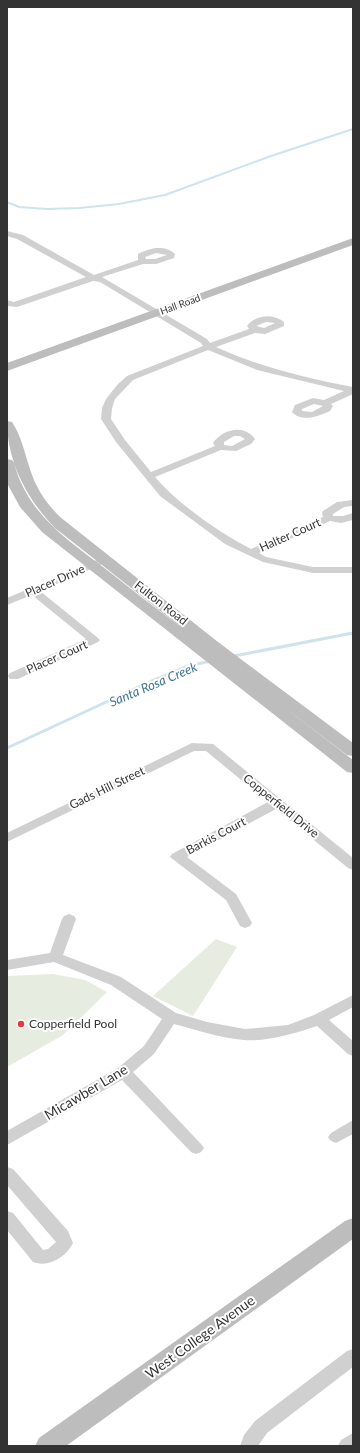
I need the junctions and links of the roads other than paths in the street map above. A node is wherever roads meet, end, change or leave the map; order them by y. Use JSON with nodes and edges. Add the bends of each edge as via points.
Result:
{"nodes":[{"id":1,"x":7,"y":233,"type":"edge"},
{"id":2,"x":20,"y":237,"type":"junction"},
{"id":3,"x":353,"y":241,"type":"edge"},
{"id":4,"x":7,"y":242,"type":"edge"},
{"id":5,"x":142,"y":261,"type":"dead end"},
{"id":6,"x":93,"y":278,"type":"junction"},
{"id":7,"x":11,"y":304,"type":"edge"},
{"id":8,"x":8,"y":313,"type":"dead end"},
{"id":9,"x":154,"y":314,"type":"junction"},
{"id":10,"x":254,"y":330,"type":"dead end"},
{"id":11,"x":208,"y":347,"type":"junction"},
{"id":12,"x":7,"y":367,"type":"edge"},
{"id":13,"x":353,"y":390,"type":"edge"},
{"id":14,"x":325,"y":403,"type":"dead end"},
{"id":15,"x":7,"y":425,"type":"edge"},
{"id":16,"x":220,"y":447,"type":"dead end"},
{"id":17,"x":7,"y":463,"type":"edge"},
{"id":18,"x":149,"y":476,"type":"junction"},
{"id":19,"x":353,"y":503,"type":"edge"},
{"id":20,"x":353,"y":516,"type":"edge"},
{"id":21,"x":329,"y":518,"type":"junction"},
{"id":22,"x":251,"y":553,"type":"junction"},
{"id":23,"x":98,"y":562,"type":"junction"},
{"id":24,"x":353,"y":570,"type":"edge"},
{"id":25,"x":33,"y":590,"type":"junction"},
{"id":26,"x":7,"y":602,"type":"edge"},
{"id":27,"x":206,"y":646,"type":"junction"},
{"id":28,"x":14,"y":676,"type":"dead end"},
{"id":29,"x":209,"y":746,"type":"joint"},
{"id":30,"x":353,"y":751,"type":"edge"},
{"id":31,"x":353,"y":768,"type":"edge"},
{"id":32,"x":277,"y":803,"type":"junction"},
{"id":33,"x":7,"y":838,"type":"edge"},
{"id":34,"x":353,"y":865,"type":"edge"},
{"id":35,"x":69,"y":919,"type":"dead end"},
{"id":36,"x":245,"y":924,"type":"dead end"},
{"id":37,"x":55,"y":957,"type":"junction"},
{"id":38,"x":7,"y":965,"type":"edge"},
{"id":39,"x":353,"y":1000,"type":"edge"},
{"id":40,"x":171,"y":1017,"type":"junction"},
{"id":41,"x":319,"y":1019,"type":"junction"},
{"id":42,"x":353,"y":1050,"type":"edge"},
{"id":43,"x":123,"y":1072,"type":"junction"},
{"id":44,"x":353,"y":1126,"type":"edge"},
{"id":45,"x":336,"y":1137,"type":"dead end"},
{"id":46,"x":7,"y":1139,"type":"edge"},
{"id":47,"x":196,"y":1148,"type":"dead end"},
{"id":48,"x":7,"y":1174,"type":"edge"},
{"id":49,"x":7,"y":1218,"type":"edge"},
{"id":50,"x":353,"y":1227,"type":"edge"},
{"id":51,"x":353,"y":1357,"type":"edge"},
{"id":52,"x":353,"y":1442,"type":"edge"},
{"id":53,"x":47,"y":1446,"type":"edge"},
{"id":54,"x":249,"y":1446,"type":"edge"},
{"id":55,"x":347,"y":1446,"type":"edge"}],
"edges":[{"from":1,"to":2,"type":"street"},
{"from":2,"to":4,"type":"street"},
{"from":2,"to":6,"type":"street"},
{"from":3,"to":9,"type":"main road","name":"Hall Road"},
{"from":5,"to":6,"type":"street"},
{"from":6,"to":7,"type":"street"},
{"from":6,"to":9,"type":"street","via":[[97,283]]},
{"from":7,"to":8,"type":"street","via":[[14,310]]},
{"from":9,"to":11,"type":"street","via":[[196,343]]},
{"from":9,"to":12,"type":"main road","name":"Hall Road"},
{"from":10,"to":11,"type":"street"},
{"from":11,"to":13,"type":"street","via":[[250,366],[276,374]]},
{"from":11,"to":18,"type":"street","via":[[130,378],[111,399],[107,414],[109,426]]},
{"from":13,"to":14,"type":"street"},
{"from":15,"to":23,"type":"main road","name":"Fulton Road","via":[[17,446],[28,482],[40,502]]},
{"from":16,"to":18,"type":"street"},
{"from":17,"to":23,"type":"main road","name":"Fulton Road","via":[[16,490],[28,509],[55,537]]},
{"from":18,"to":22,"type":"street","via":[[164,494],[187,512],[230,542]]},
{"from":19,"to":21,"type":"street","name":"Halter Court","via":[[346,502],[328,510]]},
{"from":20,"to":21,"type":"street","name":"Halter Court","via":[[343,520]]},
{"from":21,"to":22,"type":"street","name":"Halter Court"},
{"from":22,"to":24,"type":"street","via":[[279,564],[313,570]]},
{"from":23,"to":25,"type":"street","name":"Placer Drive"},
{"from":23,"to":27,"type":"main road","name":"Fulton Road"},
{"from":25,"to":26,"type":"street","name":"Placer Drive"},
{"from":25,"to":28,"type":"street","name":"Placer Court","via":[[94,640]]},
{"from":27,"to":30,"type":"main road","name":"Fulton Road","via":[[253,675]]},
{"from":27,"to":31,"type":"main road","name":"Fulton Road","via":[[235,677]]},
{"from":29,"to":32,"type":"street","name":"Copperfield Drive"},
{"from":29,"to":33,"type":"street","name":"Gads Hill Street","via":[[192,746]]},
{"from":32,"to":34,"type":"street","name":"Copperfield Drive"},
{"from":32,"to":36,"type":"street","name":"Barkis Court","via":[[177,857],[231,898]]},
{"from":35,"to":37,"type":"street"},
{"from":37,"to":38,"type":"street"},
{"from":37,"to":40,"type":"street","via":[[116,981]]},
{"from":39,"to":41,"type":"street"},
{"from":40,"to":41,"type":"street","via":[[207,1028],[245,1035],[289,1030]]},
{"from":40,"to":43,"type":"street","name":"Micawber Lane","via":[[149,1050]]},
{"from":41,"to":42,"type":"street"},
{"from":43,"to":46,"type":"street","name":"Micawber Lane"},
{"from":43,"to":47,"type":"street"},
{"from":44,"to":45,"type":"street"},
{"from":48,"to":49,"type":"street","via":[[62,1236],[64,1243],[50,1257],[39,1257]]},
{"from":50,"to":53,"type":"main road","name":"West College Avenue"},
{"from":51,"to":54,"type":"street","via":[[261,1427]]},
{"from":52,"to":55,"type":"street"}]}
